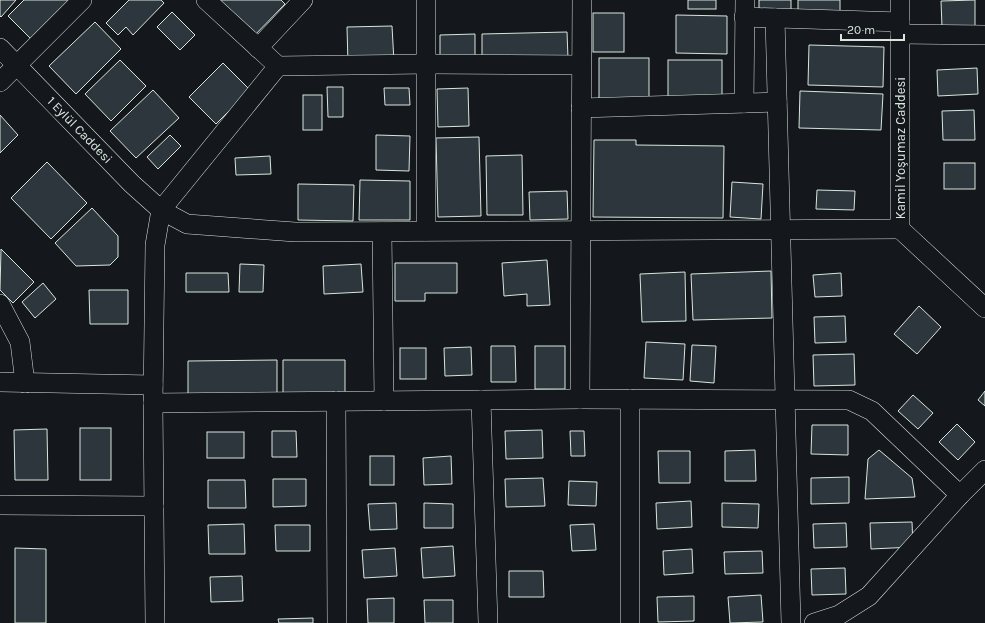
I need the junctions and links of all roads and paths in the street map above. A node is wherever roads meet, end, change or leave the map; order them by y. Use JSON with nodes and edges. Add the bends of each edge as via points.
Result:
{"nodes":[{"id":1,"x":82,"y":0,"type":"edge"},
{"id":2,"x":206,"y":0,"type":"edge"},
{"id":3,"x":303,"y":0,"type":"edge"},
{"id":4,"x":426,"y":0,"type":"edge"},
{"id":5,"x":582,"y":0,"type":"edge"},
{"id":6,"x":900,"y":0,"type":"edge"},
{"id":7,"x":745,"y":8,"type":"edge"},
{"id":8,"x":775,"y":18,"type":"junction"},
{"id":9,"x":900,"y":28,"type":"junction"},
{"id":10,"x":985,"y":35,"type":"edge"},
{"id":11,"x":0,"y":48,"type":"edge"},
{"id":12,"x":258,"y":48,"type":"junction"},
{"id":13,"x":426,"y":64,"type":"junction"},
{"id":14,"x":581,"y":65,"type":"junction"},
{"id":15,"x":17,"y":66,"type":"junction"},
{"id":16,"x":278,"y":66,"type":"junction"},
{"id":17,"x":0,"y":82,"type":"edge"},
{"id":18,"x":777,"y":102,"type":"junction"},
{"id":19,"x":744,"y":103,"type":"junction"},
{"id":20,"x":581,"y":108,"type":"junction"},
{"id":21,"x":161,"y":210,"type":"junction"},
{"id":22,"x":900,"y":229,"type":"junction"},
{"id":23,"x":581,"y":230,"type":"junction"},
{"id":24,"x":780,"y":230,"type":"junction"},
{"id":25,"x":426,"y":231,"type":"junction"},
{"id":26,"x":382,"y":232,"type":"junction"},
{"id":27,"x":0,"y":304,"type":"edge"},
{"id":28,"x":985,"y":308,"type":"edge"},
{"id":29,"x":0,"y":382,"type":"edge"},
{"id":30,"x":25,"y":383,"type":"junction"},
{"id":31,"x":153,"y":394,"type":"junction"},
{"id":32,"x":580,"y":399,"type":"junction"},
{"id":33,"x":630,"y":399,"type":"junction"},
{"id":34,"x":384,"y":400,"type":"junction"},
{"id":35,"x":482,"y":400,"type":"junction"},
{"id":36,"x":785,"y":400,"type":"junction"},
{"id":37,"x":336,"y":401,"type":"junction"},
{"id":38,"x":985,"y":470,"type":"edge"},
{"id":39,"x":960,"y":495,"type":"junction"},
{"id":40,"x":0,"y":505,"type":"edge"},
{"id":41,"x":154,"y":506,"type":"junction"},
{"id":42,"x":155,"y":623,"type":"edge"},
{"id":43,"x":337,"y":623,"type":"edge"},
{"id":44,"x":488,"y":623,"type":"edge"},
{"id":45,"x":630,"y":623,"type":"edge"},
{"id":46,"x":791,"y":623,"type":"edge"},
{"id":47,"x":814,"y":623,"type":"edge"}],
"edges":[{"from":1,"to":15,"type":"street"},
{"from":2,"to":12,"type":"street"},
{"from":3,"to":12,"type":"street"},
{"from":4,"to":13,"type":"street"},
{"from":5,"to":14,"type":"street"},
{"from":6,"to":9,"type":"street","name":"Kamil Yoşumaz Caddesi"},
{"from":7,"to":8,"type":"street"},
{"from":7,"to":19,"type":"street"},
{"from":8,"to":9,"type":"street"},
{"from":8,"to":18,"type":"street"},
{"from":9,"to":10,"type":"street"},
{"from":9,"to":22,"type":"street","name":"Kamil Yoşumaz Caddesi"},
{"from":11,"to":15,"type":"street","name":"1 Eylül Caddesi"},
{"from":12,"to":16,"type":"street"},
{"from":13,"to":14,"type":"street"},
{"from":13,"to":16,"type":"street"},
{"from":13,"to":25,"type":"street"},
{"from":14,"to":20,"type":"street"},
{"from":15,"to":17,"type":"street"},
{"from":15,"to":21,"type":"street","name":"1 Eylül Caddesi","via":[[132,184]]},
{"from":16,"to":21,"type":"street"},
{"from":18,"to":19,"type":"street"},
{"from":18,"to":24,"type":"street"},
{"from":19,"to":20,"type":"street"},
{"from":20,"to":23,"type":"street"},
{"from":21,"to":26,"type":"street","name":"1 Eylül Caddesi","via":[[187,224],[295,232]]},
{"from":21,"to":31,"type":"street","via":[[155,245]]},
{"from":22,"to":24,"type":"street","name":"1 Eylül Caddesi"},
{"from":22,"to":28,"type":"street","name":"Kamil Yoşumaz Caddesi"},
{"from":23,"to":24,"type":"street","name":"1 Eylül Caddesi"},
{"from":23,"to":25,"type":"street","name":"1 Eylül Caddesi"},
{"from":23,"to":32,"type":"street"},
{"from":24,"to":36,"type":"street"},
{"from":25,"to":26,"type":"street","name":"1 Eylül Caddesi"},
{"from":26,"to":34,"type":"street"},
{"from":27,"to":30,"type":"street","via":[[20,342]]},
{"from":29,"to":30,"type":"street"},
{"from":30,"to":31,"type":"street"},
{"from":31,"to":37,"type":"street"},
{"from":31,"to":41,"type":"street"},
{"from":32,"to":33,"type":"street"},
{"from":32,"to":35,"type":"street"},
{"from":33,"to":36,"type":"street"},
{"from":33,"to":45,"type":"street"},
{"from":34,"to":35,"type":"street"},
{"from":34,"to":37,"type":"street"},
{"from":35,"to":44,"type":"street"},
{"from":36,"to":39,"type":"street","via":[[849,400],[872,411]]},
{"from":36,"to":46,"type":"street"},
{"from":37,"to":43,"type":"street"},
{"from":38,"to":39,"type":"street"},
{"from":39,"to":47,"type":"street","via":[[869,596],[840,615]]},
{"from":40,"to":41,"type":"street"},
{"from":41,"to":42,"type":"street"}]}
